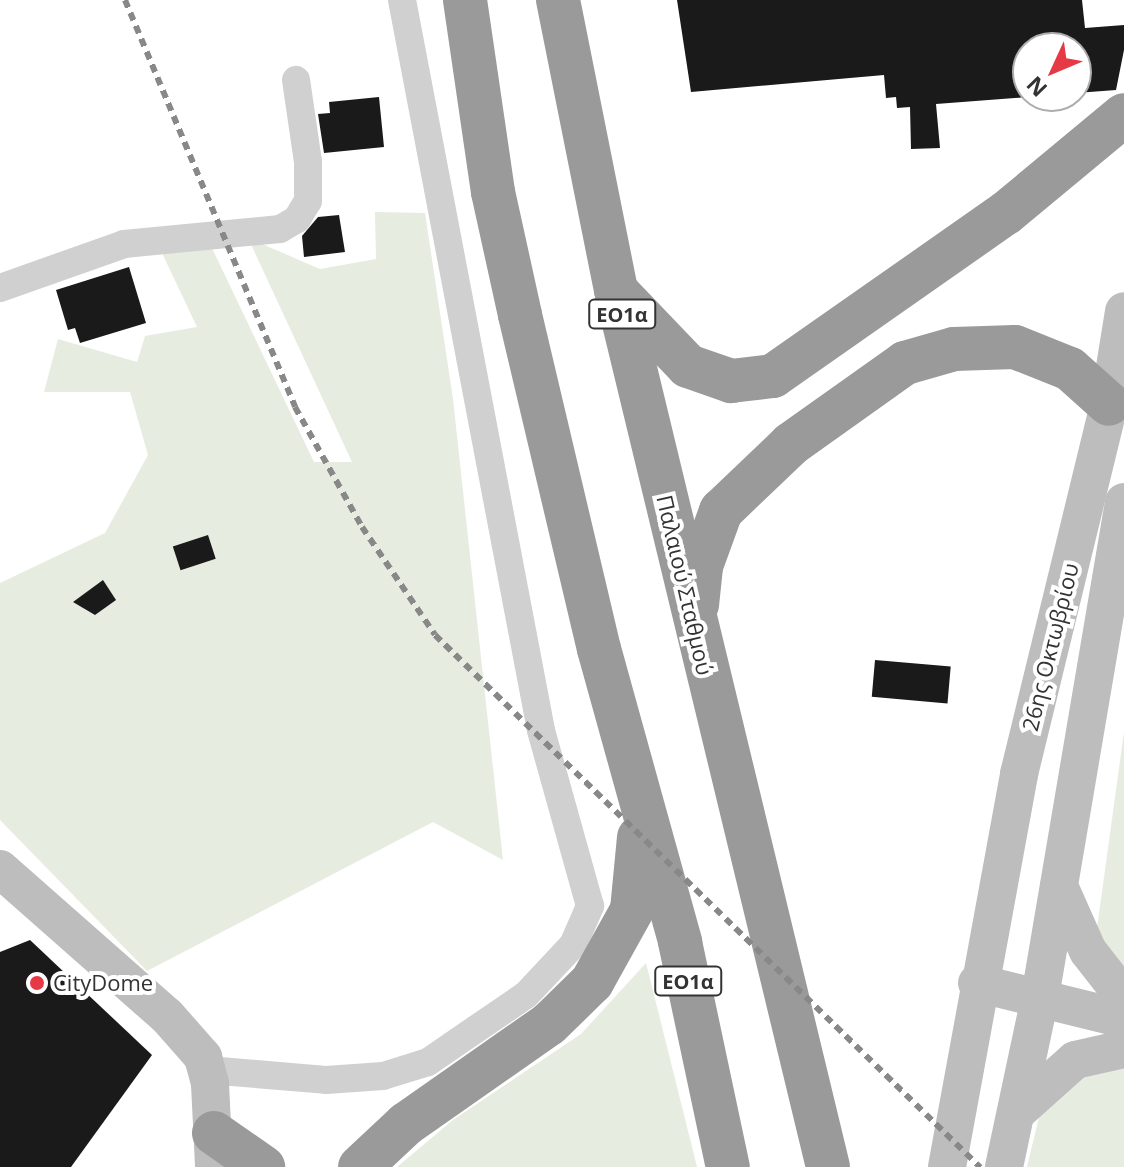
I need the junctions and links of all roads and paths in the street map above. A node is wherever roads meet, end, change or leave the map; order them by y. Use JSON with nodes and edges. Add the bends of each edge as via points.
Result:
{"nodes":[{"id":1,"x":402,"y":0,"type":"edge"},
{"id":2,"x":465,"y":0,"type":"edge"},
{"id":3,"x":558,"y":0,"type":"edge"},
{"id":4,"x":296,"y":80,"type":"dead end"},
{"id":5,"x":1124,"y":115,"type":"edge"},
{"id":6,"x":0,"y":288,"type":"edge"},
{"id":7,"x":616,"y":290,"type":"junction"},
{"id":8,"x":1124,"y":311,"type":"edge"},
{"id":9,"x":1109,"y":404,"type":"junction"},
{"id":10,"x":1124,"y":502,"type":"edge"},
{"id":11,"x":694,"y":627,"type":"junction"},
{"id":12,"x":639,"y":797,"type":"junction"},
{"id":13,"x":0,"y":869,"type":"edge"},
{"id":14,"x":1059,"y":886,"type":"junction"},
{"id":15,"x":977,"y":983,"type":"junction"},
{"id":16,"x":1040,"y":997,"type":"junction"},
{"id":17,"x":1124,"y":997,"type":"edge"},
{"id":18,"x":1124,"y":1019,"type":"edge"},
{"id":19,"x":1124,"y":1049,"type":"edge"},
{"id":20,"x":208,"y":1070,"type":"junction"},
{"id":21,"x":1018,"y":1111,"type":"junction"},
{"id":22,"x":214,"y":1150,"type":"edge"},
{"id":23,"x":263,"y":1167,"type":"edge"},
{"id":24,"x":360,"y":1167,"type":"edge"},
{"id":25,"x":728,"y":1167,"type":"edge"},
{"id":26,"x":828,"y":1167,"type":"edge"},
{"id":27,"x":947,"y":1167,"type":"edge"},
{"id":28,"x":1004,"y":1167,"type":"edge"}],
"edges":[{"from":1,"to":20,"type":"street","via":[[541,730],[572,860],[590,906],[573,945],[475,1035],[428,1062],[383,1076],[312,1079]]},
{"from":2,"to":12,"type":"highway","number":"ΕΟ1α","via":[[493,192]]},
{"from":3,"to":7,"type":"highway","name":"Παλαιού Σταθμού","number":"ΕΟ1α"},
{"from":4,"to":6,"type":"street","via":[[308,162],[308,201],[297,219],[280,229],[133,242]]},
{"from":5,"to":7,"type":"highway","via":[[1006,213],[773,376],[731,381],[688,366]]},
{"from":7,"to":11,"type":"highway","name":"Παλαιού Σταθμού","number":"ΕΟ1α"},
{"from":8,"to":9,"type":"main road","name":"26ης Οκτωβρίου"},
{"from":9,"to":11,"type":"highway","via":[[1070,369],[1015,347],[954,349],[905,363],[791,444],[721,511],[701,566]]},
{"from":9,"to":15,"type":"main road","name":"26ης Οκτωβρίου","via":[[1019,774]]},
{"from":10,"to":14,"type":"main road","name":"26ης Οκτωβρίου"},
{"from":11,"to":26,"type":"highway","name":"Παλαιού Σταθμού","number":"ΕΟ1α"},
{"from":12,"to":24,"type":"highway","via":[[639,878],[632,910],[592,982],[549,1024],[406,1124]]},
{"from":12,"to":25,"type":"highway","number":"ΕΟ1α","via":[[680,942]]},
{"from":13,"to":20,"type":"main road","via":[[182,1031]]},
{"from":14,"to":16,"type":"main road","name":"26ης Οκτωβρίου"},
{"from":14,"to":17,"type":"main road","via":[[1088,951]]},
{"from":15,"to":16,"type":"main road"},
{"from":15,"to":27,"type":"main road","name":"26ης Οκτωβρίου"},
{"from":16,"to":18,"type":"main road"},
{"from":16,"to":21,"type":"main road","name":"26ης Οκτωβρίου"},
{"from":19,"to":21,"type":"main road","via":[[1075,1060]]},
{"from":20,"to":22,"type":"main road"},
{"from":21,"to":28,"type":"main road","name":"26ης Οκτωβρίου"},
{"from":22,"to":23,"type":"highway"}]}
